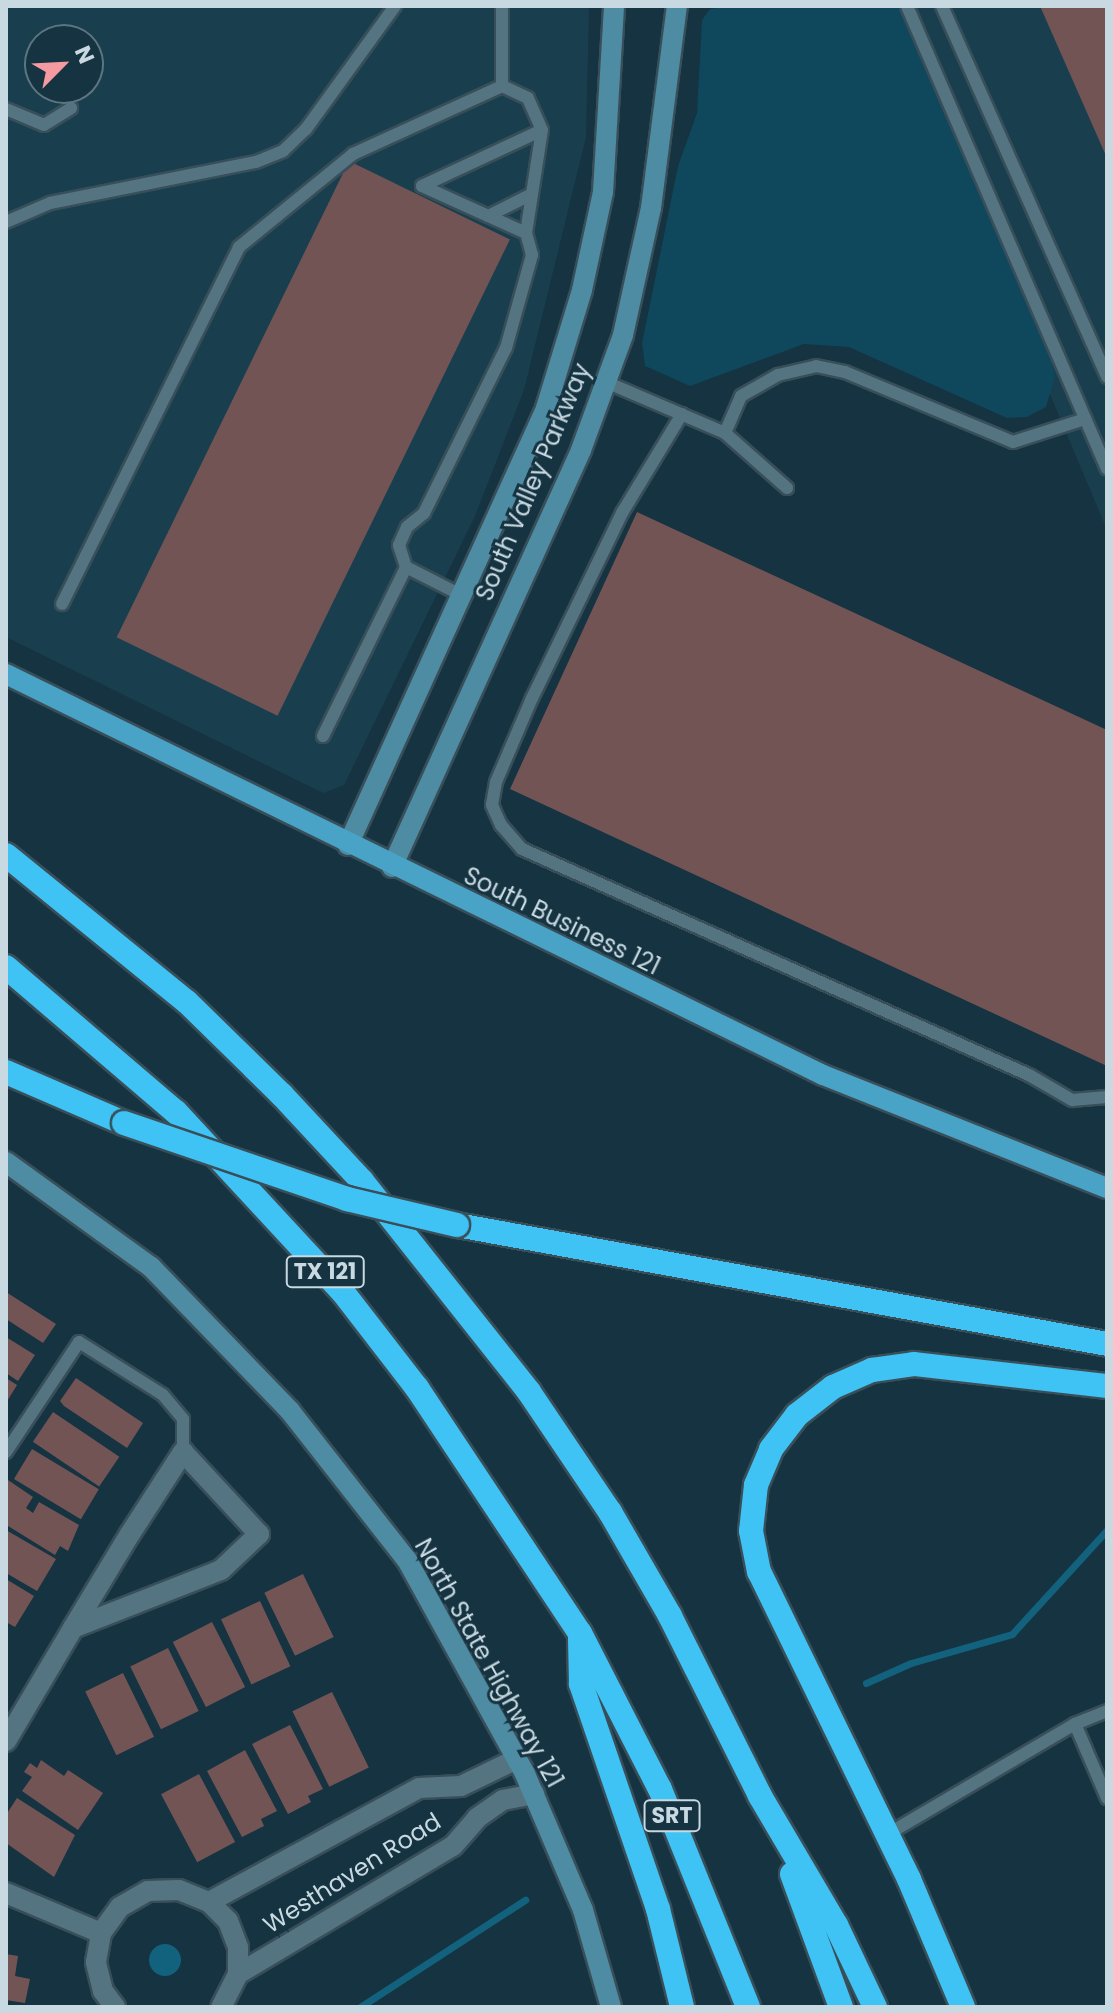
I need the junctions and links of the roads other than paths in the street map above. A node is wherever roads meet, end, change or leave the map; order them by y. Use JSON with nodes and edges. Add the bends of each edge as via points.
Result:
{"nodes":[{"id":1,"x":395,"y":6,"type":"edge"},
{"id":2,"x":502,"y":6,"type":"edge"},
{"id":3,"x":614,"y":6,"type":"edge"},
{"id":4,"x":677,"y":6,"type":"edge"},
{"id":5,"x":907,"y":6,"type":"edge"},
{"id":6,"x":942,"y":6,"type":"edge"},
{"id":7,"x":502,"y":86,"type":"junction"},
{"id":8,"x":71,"y":108,"type":"dead end"},
{"id":9,"x":6,"y":109,"type":"edge"},
{"id":10,"x":542,"y":130,"type":"junction"},
{"id":11,"x":532,"y":194,"type":"junction"},
{"id":12,"x":488,"y":216,"type":"junction"},
{"id":13,"x":6,"y":222,"type":"edge"},
{"id":14,"x":526,"y":233,"type":"junction"},
{"id":15,"x":1107,"y":377,"type":"edge"},
{"id":16,"x":606,"y":382,"type":"junction"},
{"id":17,"x":682,"y":414,"type":"junction"},
{"id":18,"x":1085,"y":419,"type":"junction"},
{"id":19,"x":725,"y":433,"type":"junction"},
{"id":20,"x":1107,"y":469,"type":"edge"},
{"id":21,"x":787,"y":488,"type":"dead end"},
{"id":22,"x":406,"y":567,"type":"junction"},
{"id":23,"x":461,"y":595,"type":"junction"},
{"id":24,"x":62,"y":604,"type":"dead end"},
{"id":25,"x":6,"y":674,"type":"edge"},
{"id":26,"x":323,"y":736,"type":"dead end"},
{"id":27,"x":348,"y":845,"type":"junction"},
{"id":28,"x":6,"y":855,"type":"edge"},
{"id":29,"x":392,"y":867,"type":"junction"},
{"id":30,"x":6,"y":967,"type":"edge"},
{"id":31,"x":6,"y":1072,"type":"edge"},
{"id":32,"x":1107,"y":1097,"type":"edge"},
{"id":33,"x":8,"y":1169,"type":"edge"},
{"id":34,"x":1107,"y":1188,"type":"edge"},
{"id":35,"x":1107,"y":1344,"type":"edge"},
{"id":36,"x":1107,"y":1386,"type":"edge"},
{"id":37,"x":6,"y":1452,"type":"edge"},
{"id":38,"x":183,"y":1452,"type":"junction"},
{"id":39,"x":73,"y":1628,"type":"junction"},
{"id":40,"x":580,"y":1633,"type":"junction"},
{"id":41,"x":1107,"y":1711,"type":"edge"},
{"id":42,"x":1075,"y":1724,"type":"junction"},
{"id":43,"x":6,"y":1741,"type":"edge"},
{"id":44,"x":517,"y":1759,"type":"junction"},
{"id":45,"x":534,"y":1794,"type":"junction"},
{"id":46,"x":760,"y":1796,"type":"junction"},
{"id":47,"x":1107,"y":1798,"type":"edge"},
{"id":48,"x":888,"y":1834,"type":"junction"},
{"id":49,"x":6,"y":1893,"type":"edge"},
{"id":50,"x":209,"y":1902,"type":"junction"},
{"id":51,"x":101,"y":1933,"type":"junction"},
{"id":52,"x":238,"y":1974,"type":"junction"},
{"id":53,"x":115,"y":2007,"type":"edge"},
{"id":54,"x":221,"y":2007,"type":"edge"},
{"id":55,"x":611,"y":2007,"type":"edge"},
{"id":56,"x":682,"y":2007,"type":"edge"},
{"id":57,"x":748,"y":2007,"type":"edge"},
{"id":58,"x":841,"y":2007,"type":"edge"},
{"id":59,"x":875,"y":2007,"type":"edge"},
{"id":60,"x":963,"y":2007,"type":"edge"}],
"edges":[{"from":1,"to":13,"type":"lane","via":[[306,129],[283,151],[256,162],[50,203]]},
{"from":2,"to":7,"type":"lane"},
{"from":3,"to":23,"type":"main road","name":"South Valley Parkway","via":[[603,192],[582,290],[546,408]]},
{"from":4,"to":16,"type":"main road","name":"South Valley Parkway","via":[[651,208],[623,335]]},
{"from":5,"to":18,"type":"lane"},
{"from":6,"to":15,"type":"lane"},
{"from":7,"to":10,"type":"lane","via":[[528,98]]},
{"from":7,"to":24,"type":"lane","via":[[353,154],[239,247]]},
{"from":8,"to":9,"type":"lane","via":[[44,125]]},
{"from":10,"to":11,"type":"lane"},
{"from":10,"to":12,"type":"lane","via":[[422,186]]},
{"from":11,"to":12,"type":"lane"},
{"from":11,"to":14,"type":"lane"},
{"from":12,"to":14,"type":"lane"},
{"from":14,"to":22,"type":"lane","via":[[532,255],[506,348],[424,513],[407,527],[399,545]]},
{"from":16,"to":17,"type":"lane"},
{"from":16,"to":29,"type":"main road","name":"South Valley Parkway","via":[[581,450]]},
{"from":17,"to":19,"type":"lane"},
{"from":17,"to":32,"type":"lane","via":[[622,513],[532,698],[496,782],[492,805],[501,825],[522,849],[1029,1075],[1072,1100]]},
{"from":18,"to":19,"type":"lane","via":[[1013,442],[845,372],[816,366],[778,375],[741,396]]},
{"from":18,"to":20,"type":"lane"},
{"from":19,"to":21,"type":"lane"},
{"from":22,"to":23,"type":"lane"},
{"from":22,"to":26,"type":"lane"},
{"from":23,"to":27,"type":"main road","name":"South Valley Parkway"},
{"from":25,"to":27,"type":"main road","name":"South Business 121"},
{"from":27,"to":29,"type":"main road","name":"South Business 121"},
{"from":28,"to":46,"type":"highway","via":[[187,1002],[362,1181],[529,1392],[610,1512],[670,1616]]},
{"from":29,"to":34,"type":"main road","name":"South Business 121","via":[[823,1075]]},
{"from":30,"to":40,"type":"highway","number":"TX 121","via":[[176,1112],[342,1291],[487,1487]]},
{"from":31,"to":35,"type":"highway","bridge":true,"via":[[124,1123],[347,1199],[457,1225]]},
{"from":33,"to":44,"type":"main road","name":"North State Highway 121","via":[[151,1267],[290,1411],[407,1560]]},
{"from":36,"to":48,"type":"highway","via":[[914,1364],[872,1370],[833,1387],[797,1415],[771,1449],[756,1485],[751,1531],[759,1572]]},
{"from":37,"to":38,"type":"lane","via":[[79,1342],[163,1395],[183,1419]]},
{"from":38,"to":39,"type":"street"},
{"from":38,"to":39,"type":"street","via":[[259,1534],[221,1570]]},
{"from":39,"to":43,"type":"street"},
{"from":40,"to":56,"type":"highway","via":[[581,1684],[658,1909]]},
{"from":40,"to":57,"type":"highway","number":"SRT","via":[[660,1789]]},
{"from":41,"to":42,"type":"lane"},
{"from":42,"to":47,"type":"lane"},
{"from":42,"to":48,"type":"lane"},
{"from":44,"to":45,"type":"main road","name":"North State Highway 121"},
{"from":44,"to":50,"type":"street","name":"Westhaven Road","via":[[461,1786],[419,1788]]},
{"from":45,"to":52,"type":"street","name":"Westhaven Road","via":[[503,1800],[477,1818],[453,1846]]},
{"from":45,"to":55,"type":"main road","name":"North State Highway 121","via":[[583,1910]]},
{"from":46,"to":58,"type":"highway"},
{"from":46,"to":59,"type":"highway","via":[[836,1925]]},
{"from":48,"to":60,"type":"highway"},
{"from":49,"to":51,"type":"street"},
{"from":50,"to":51,"type":"street","via":[[179,1890],[148,1891],[120,1907]]},
{"from":50,"to":52,"type":"street","name":"Westhaven Road","via":[[228,1921],[238,1947]]},
{"from":51,"to":53,"type":"street","via":[[96,1962],[103,1991]]},
{"from":52,"to":54,"type":"street"}]}
